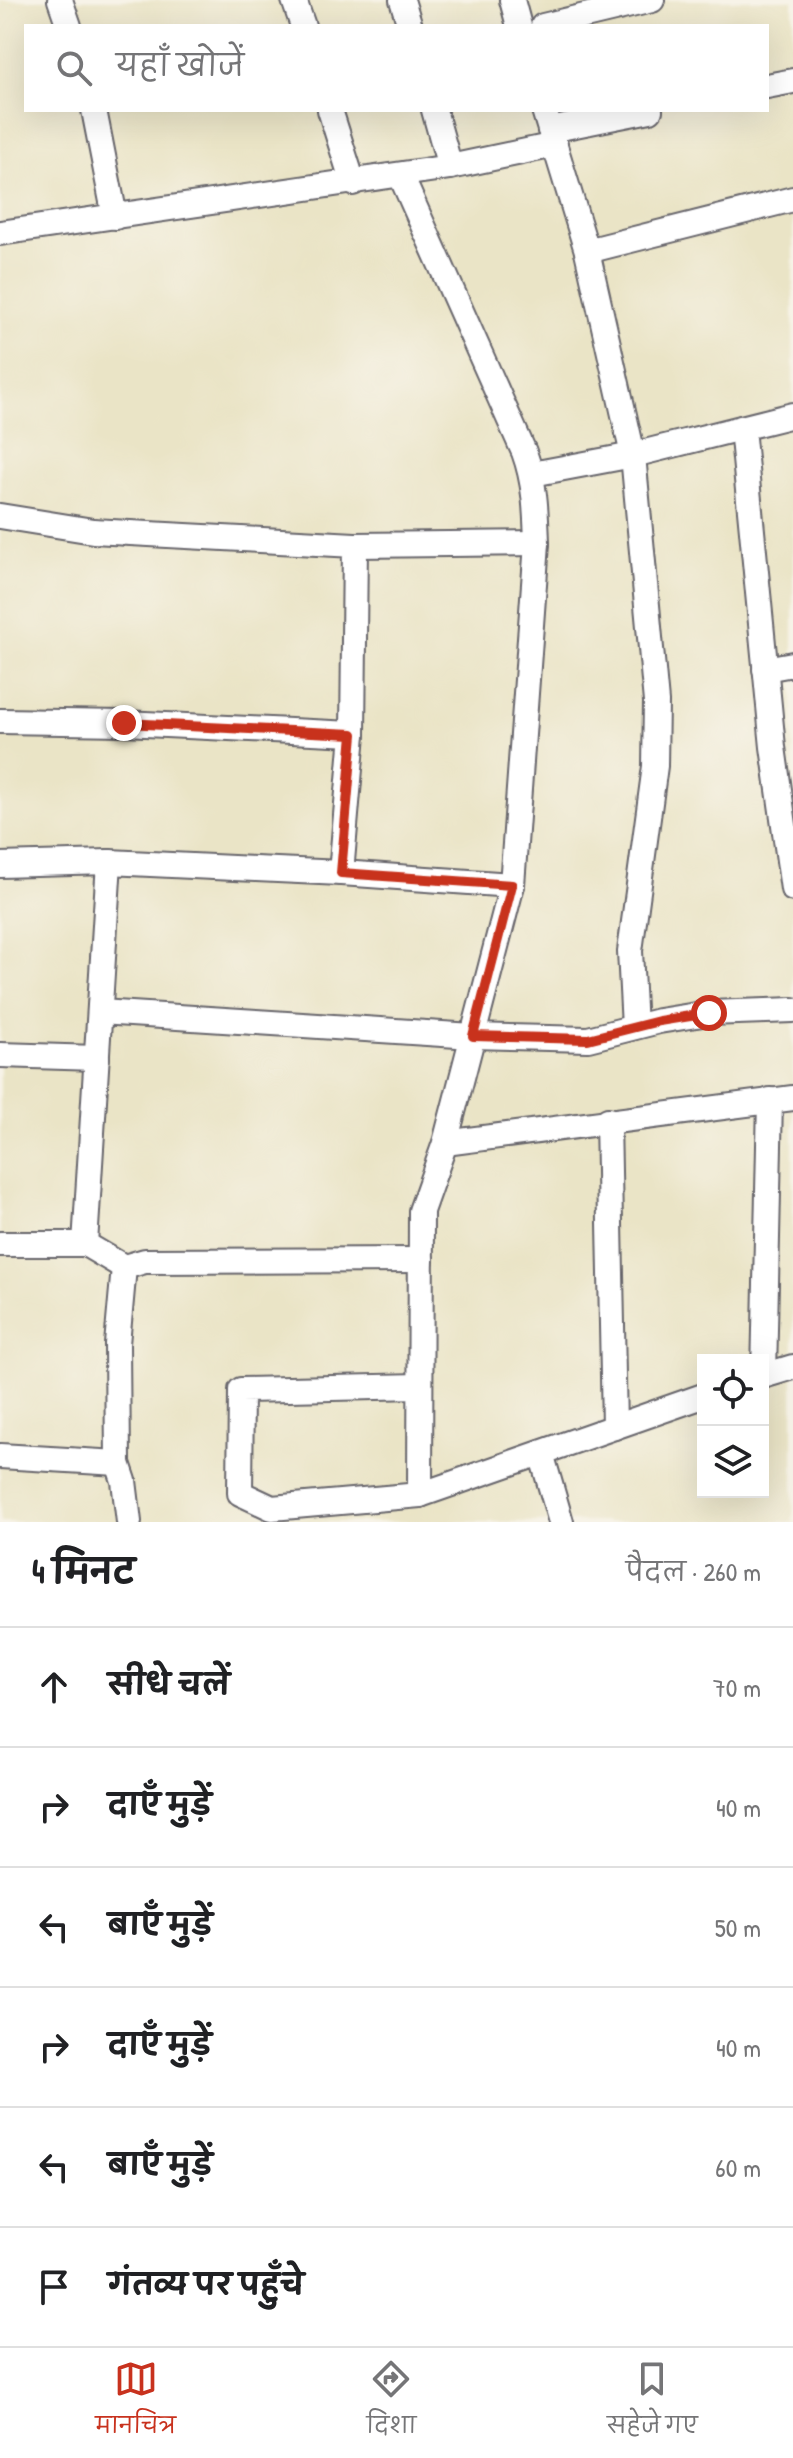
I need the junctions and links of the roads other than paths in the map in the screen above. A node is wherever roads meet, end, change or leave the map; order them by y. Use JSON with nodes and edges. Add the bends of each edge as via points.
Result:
{"nodes":[{"id":1,"x":60,"y":0,"type":"edge"},
{"id":2,"x":294,"y":0,"type":"edge"},
{"id":3,"x":402,"y":0,"type":"edge"},
{"id":4,"x":512,"y":0,"type":"edge"},
{"id":5,"x":652,"y":0,"type":"edge"},
{"id":6,"x":68,"y":24,"type":"edge"},
{"id":7,"x":302,"y":24,"type":"edge"},
{"id":8,"x":409,"y":24,"type":"edge"},
{"id":9,"x":518,"y":24,"type":"edge"},
{"id":10,"x":551,"y":24,"type":"edge"},
{"id":11,"x":793,"y":81,"type":"edge"},
{"id":12,"x":769,"y":86,"type":"edge"},
{"id":13,"x":94,"y":112,"type":"edge"},
{"id":14,"x":331,"y":112,"type":"edge"},
{"id":15,"x":435,"y":112,"type":"edge"},
{"id":16,"x":639,"y":112,"type":"edge"},
{"id":17,"x":550,"y":128,"type":"edge"},
{"id":18,"x":450,"y":167,"type":"junction"},
{"id":19,"x":401,"y":176,"type":"junction"},
{"id":20,"x":353,"y":183,"type":"junction"},
{"id":21,"x":793,"y":199,"type":"edge"},
{"id":22,"x":115,"y":217,"type":"junction"},
{"id":23,"x":0,"y":233,"type":"edge"},
{"id":24,"x":587,"y":251,"type":"junction"},
{"id":25,"x":793,"y":415,"type":"edge"},
{"id":26,"x":742,"y":428,"type":"junction"},
{"id":27,"x":633,"y":455,"type":"junction"},
{"id":28,"x":532,"y":474,"type":"junction"},
{"id":29,"x":0,"y":516,"type":"edge"},
{"id":30,"x":537,"y":543,"type":"junction"},
{"id":31,"x":355,"y":545,"type":"junction"},
{"id":32,"x":793,"y":664,"type":"edge"},
{"id":33,"x":765,"y":669,"type":"junction"},
{"id":34,"x":0,"y":721,"type":"edge"},
{"id":35,"x":353,"y":734,"type":"junction"},
{"id":36,"x":109,"y":862,"type":"junction"},
{"id":37,"x":0,"y":865,"type":"edge"},
{"id":38,"x":341,"y":873,"type":"junction"},
{"id":39,"x":512,"y":885,"type":"junction"},
{"id":40,"x":793,"y":889,"type":"edge"},
{"id":41,"x":793,"y":1010,"type":"edge"},
{"id":42,"x":100,"y":1012,"type":"junction"},
{"id":43,"x":634,"y":1027,"type":"junction"},
{"id":44,"x":473,"y":1036,"type":"junction"},
{"id":45,"x":0,"y":1055,"type":"edge"},
{"id":46,"x":97,"y":1058,"type":"junction"},
{"id":47,"x":782,"y":1099,"type":"edge"},
{"id":48,"x":608,"y":1120,"type":"junction"},
{"id":49,"x":445,"y":1143,"type":"junction"},
{"id":50,"x":0,"y":1244,"type":"edge"},
{"id":51,"x":85,"y":1244,"type":"junction"},
{"id":52,"x":421,"y":1260,"type":"junction"},
{"id":53,"x":124,"y":1267,"type":"junction"},
{"id":54,"x":765,"y":1354,"type":"edge"},
{"id":55,"x":793,"y":1367,"type":"edge"},
{"id":56,"x":769,"y":1374,"type":"edge"},
{"id":57,"x":420,"y":1386,"type":"junction"},
{"id":58,"x":697,"y":1398,"type":"edge"},
{"id":59,"x":614,"y":1427,"type":"junction"},
{"id":60,"x":541,"y":1453,"type":"junction"},
{"id":61,"x":0,"y":1456,"type":"edge"},
{"id":62,"x":118,"y":1463,"type":"junction"},
{"id":63,"x":420,"y":1495,"type":"junction"},
{"id":64,"x":129,"y":1522,"type":"edge"},
{"id":65,"x":561,"y":1522,"type":"edge"}],
"edges":[{"from":1,"to":6,"type":"street"},
{"from":2,"to":7,"type":"street"},
{"from":3,"to":8,"type":"street"},
{"from":4,"to":9,"type":"street"},
{"from":5,"to":10,"type":"street"},
{"from":11,"to":12,"type":"street"},
{"from":13,"to":22,"type":"street"},
{"from":14,"to":20,"type":"street"},
{"from":15,"to":18,"type":"street"},
{"from":16,"to":17,"type":"street"},
{"from":17,"to":18,"type":"street"},
{"from":17,"to":24,"type":"street"},
{"from":18,"to":19,"type":"street"},
{"from":19,"to":20,"type":"street"},
{"from":19,"to":28,"type":"street"},
{"from":20,"to":22,"type":"street"},
{"from":21,"to":24,"type":"street"},
{"from":22,"to":23,"type":"street"},
{"from":24,"to":27,"type":"street"},
{"from":25,"to":26,"type":"street"},
{"from":26,"to":27,"type":"street"},
{"from":26,"to":33,"type":"street"},
{"from":27,"to":28,"type":"street"},
{"from":27,"to":43,"type":"street","via":[[656,702],[655,766],[630,951]]},
{"from":28,"to":30,"type":"street"},
{"from":29,"to":31,"type":"street","via":[[93,531]]},
{"from":30,"to":31,"type":"street"},
{"from":30,"to":39,"type":"street"},
{"from":31,"to":35,"type":"street"},
{"from":32,"to":33,"type":"street"},
{"from":33,"to":40,"type":"street"},
{"from":34,"to":35,"type":"street"},
{"from":35,"to":38,"type":"street"},
{"from":36,"to":37,"type":"street"},
{"from":36,"to":38,"type":"street"},
{"from":36,"to":42,"type":"street"},
{"from":38,"to":39,"type":"street"},
{"from":39,"to":44,"type":"street"},
{"from":41,"to":43,"type":"street","via":[[709,1013]]},
{"from":42,"to":44,"type":"street"},
{"from":42,"to":46,"type":"street"},
{"from":43,"to":44,"type":"street","via":[[588,1039]]},
{"from":44,"to":49,"type":"street"},
{"from":45,"to":46,"type":"street"},
{"from":46,"to":51,"type":"street"},
{"from":47,"to":48,"type":"street"},
{"from":47,"to":54,"type":"street"},
{"from":48,"to":49,"type":"street"},
{"from":48,"to":59,"type":"street"},
{"from":49,"to":52,"type":"street","via":[[421,1211]]},
{"from":50,"to":51,"type":"street"},
{"from":51,"to":53,"type":"street"},
{"from":52,"to":53,"type":"street","via":[[145,1261]]},
{"from":52,"to":57,"type":"street"},
{"from":53,"to":62,"type":"street","via":[[117,1344]]},
{"from":55,"to":56,"type":"street"},
{"from":57,"to":63,"type":"street"},
{"from":57,"to":63,"type":"street","via":[[241,1390],[240,1493],[272,1508]]},
{"from":58,"to":59,"type":"street"},
{"from":59,"to":60,"type":"street"},
{"from":60,"to":63,"type":"street"},
{"from":60,"to":65,"type":"street"},
{"from":61,"to":62,"type":"street"},
{"from":62,"to":64,"type":"street"}]}
